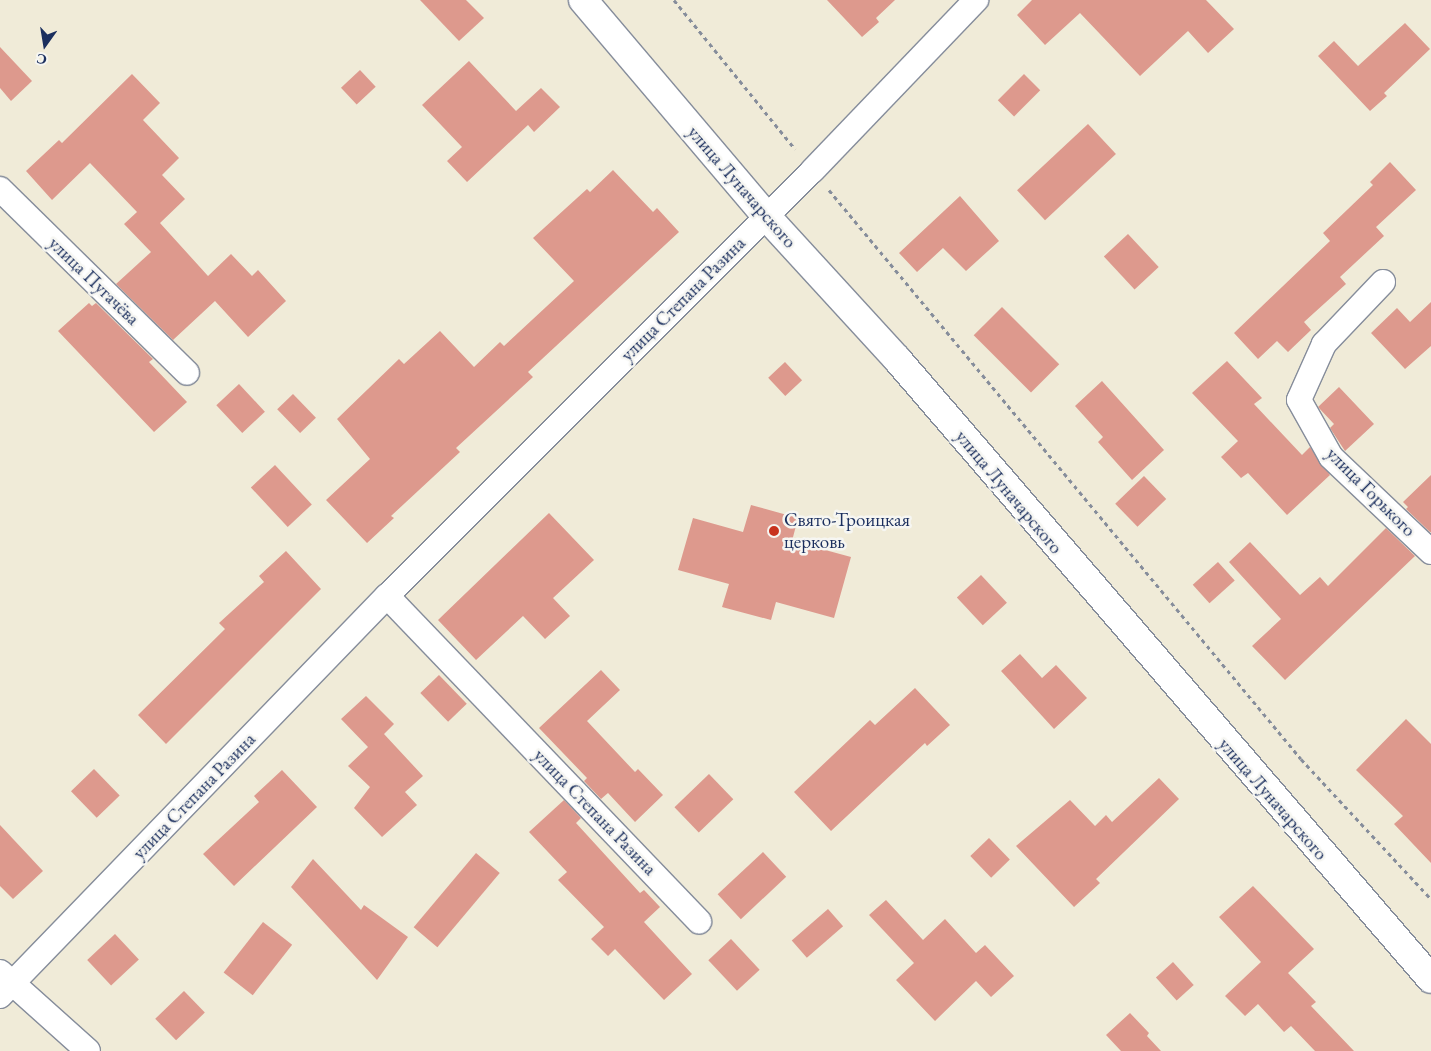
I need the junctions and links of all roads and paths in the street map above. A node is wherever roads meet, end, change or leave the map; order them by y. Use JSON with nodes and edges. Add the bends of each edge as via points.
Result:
{"nodes":[{"id":1,"x":674,"y":0,"type":"edge"},
{"id":2,"x":976,"y":0,"type":"edge"},
{"id":3,"x":588,"y":1,"type":"edge"},
{"id":4,"x":813,"y":170,"type":"junction"},
{"id":5,"x":0,"y":190,"type":"edge"},
{"id":6,"x":766,"y":216,"type":"junction"},
{"id":7,"x":1384,"y":282,"type":"dead end"},
{"id":8,"x":187,"y":373,"type":"dead end"},
{"id":9,"x":1431,"y":552,"type":"edge"},
{"id":10,"x":387,"y":596,"type":"junction"},
{"id":11,"x":1431,"y":898,"type":"edge"},
{"id":12,"x":699,"y":921,"type":"dead end"},
{"id":13,"x":1431,"y":980,"type":"edge"},
{"id":14,"x":4,"y":984,"type":"edge"},
{"id":15,"x":88,"y":1051,"type":"edge"}],
"edges":[{"from":1,"to":4,"type":"path"},
{"from":2,"to":4,"type":"street","name":"улица Степана Разина"},
{"from":3,"to":6,"type":"main road","name":"улица Луначарского"},
{"from":4,"to":6,"type":"street","name":"улица Степана Разина"},
{"from":4,"to":11,"type":"path","via":[[1301,759]]},
{"from":5,"to":8,"type":"street","name":"улица Пугачёва"},
{"from":6,"to":10,"type":"street","name":"улица Степана Разина"},
{"from":6,"to":13,"type":"main road","name":"улица Луначарского","via":[[897,359]]},
{"from":7,"to":9,"type":"street","name":"улица Горького","via":[[1324,344],[1299,400],[1332,457]]},
{"from":10,"to":12,"type":"street","name":"улица Степана Разина"},
{"from":10,"to":14,"type":"street","name":"улица Степана Разина"},
{"from":14,"to":15,"type":"street"}]}
